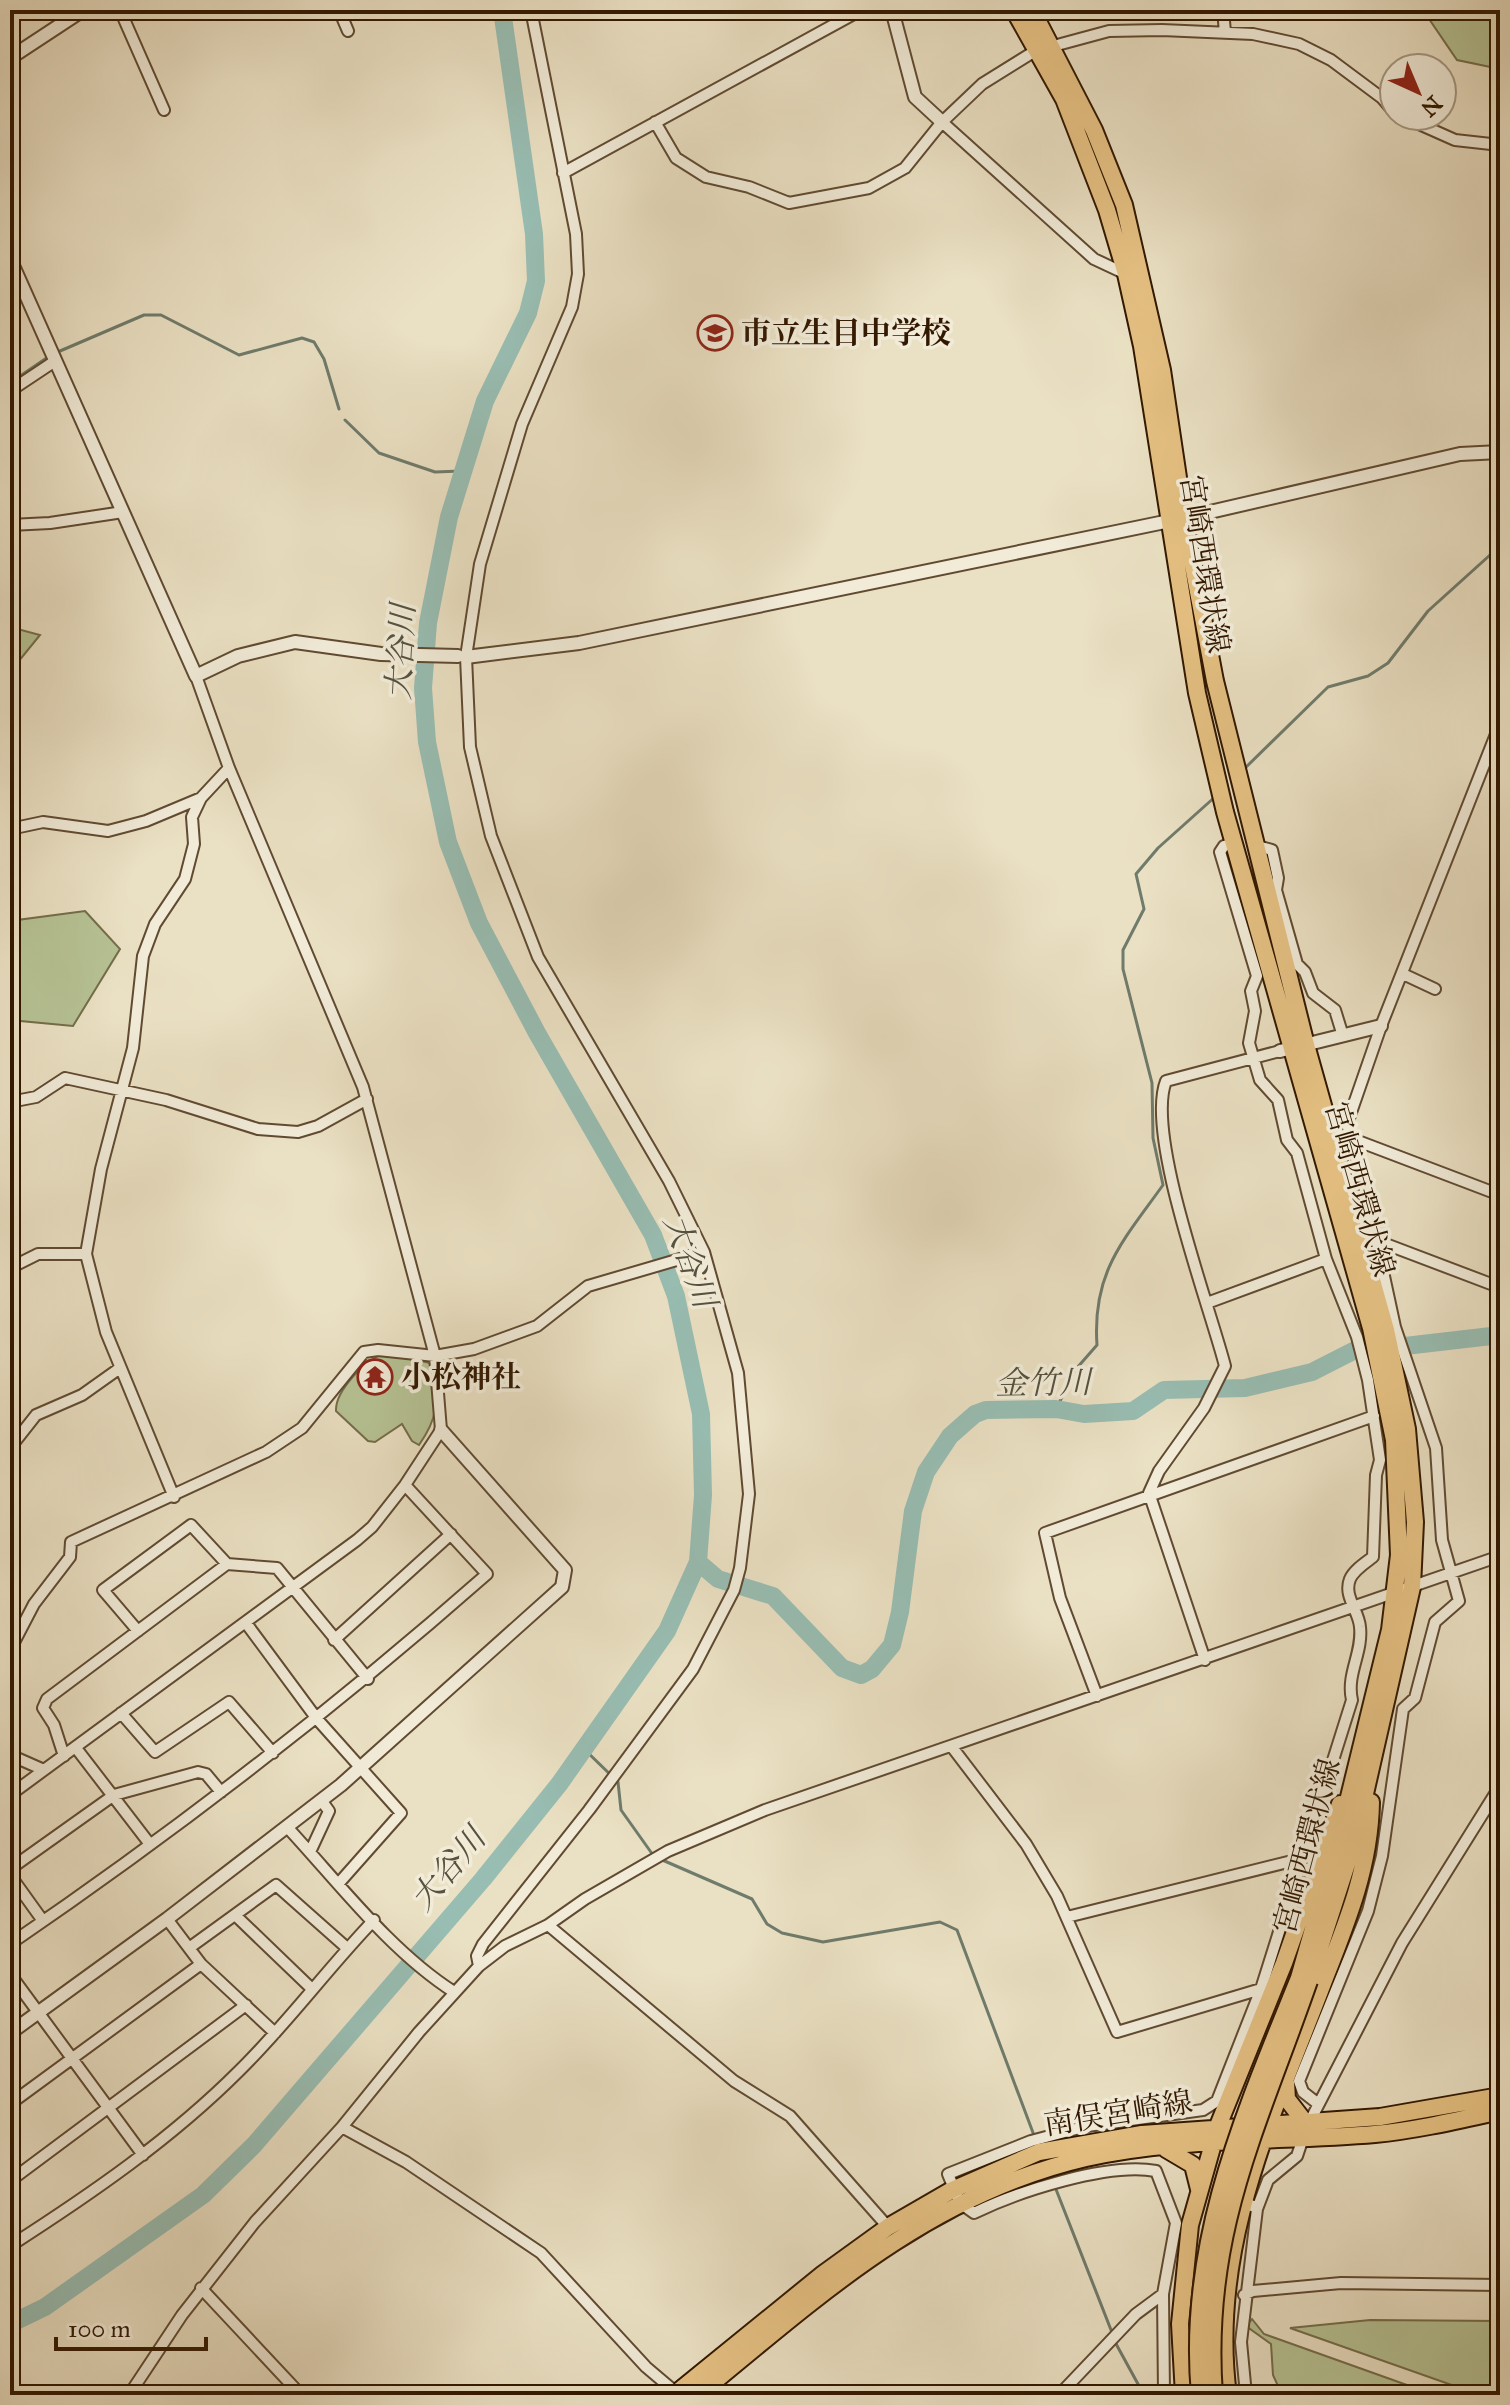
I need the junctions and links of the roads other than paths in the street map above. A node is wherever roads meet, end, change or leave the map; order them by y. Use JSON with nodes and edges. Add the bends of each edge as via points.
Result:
{"nodes":[{"id":1,"x":83,"y":10,"type":"edge"},
{"id":2,"x":120,"y":10,"type":"edge"},
{"id":3,"x":339,"y":10,"type":"edge"},
{"id":4,"x":531,"y":10,"type":"edge"},
{"id":5,"x":861,"y":10,"type":"edge"},
{"id":6,"x":892,"y":10,"type":"edge"},
{"id":7,"x":1014,"y":10,"type":"edge"},
{"id":8,"x":1032,"y":10,"type":"edge"},
{"id":9,"x":1223,"y":10,"type":"edge"},
{"id":10,"x":348,"y":31,"type":"dead end"},
{"id":11,"x":1225,"y":32,"type":"junction"},
{"id":12,"x":1052,"y":49,"type":"junction"},
{"id":13,"x":1035,"y":51,"type":"junction"},
{"id":14,"x":10,"y":58,"type":"edge"},
{"id":15,"x":1378,"y":95,"type":"edge"},
{"id":16,"x":164,"y":110,"type":"dead end"},
{"id":17,"x":655,"y":122,"type":"junction"},
{"id":18,"x":942,"y":122,"type":"junction"},
{"id":19,"x":1437,"y":132,"type":"edge"},
{"id":20,"x":1500,"y":145,"type":"edge"},
{"id":21,"x":563,"y":173,"type":"junction"},
{"id":22,"x":10,"y":261,"type":"edge"},
{"id":23,"x":1126,"y":274,"type":"junction"},
{"id":24,"x":55,"y":361,"type":"junction"},
{"id":25,"x":10,"y":391,"type":"edge"},
{"id":26,"x":1500,"y":452,"type":"edge"},
{"id":27,"x":123,"y":512,"type":"junction"},
{"id":28,"x":1176,"y":519,"type":"junction"},
{"id":29,"x":10,"y":525,"type":"edge"},
{"id":30,"x":462,"y":656,"type":"junction"},
{"id":31,"x":196,"y":676,"type":"junction"},
{"id":32,"x":1500,"y":724,"type":"edge"},
{"id":33,"x":229,"y":768,"type":"junction"},
{"id":34,"x":201,"y":798,"type":"junction"},
{"id":35,"x":10,"y":829,"type":"edge"},
{"id":36,"x":1234,"y":843,"type":"junction"},
{"id":37,"x":1257,"y":846,"type":"junction"},
{"id":38,"x":1403,"y":974,"type":"junction"},
{"id":39,"x":1435,"y":989,"type":"dead end"},
{"id":40,"x":1381,"y":1026,"type":"junction"},
{"id":41,"x":1343,"y":1036,"type":"junction"},
{"id":42,"x":1293,"y":1048,"type":"junction"},
{"id":43,"x":1255,"y":1058,"type":"junction"},
{"id":44,"x":121,"y":1093,"type":"junction"},
{"id":45,"x":367,"y":1099,"type":"junction"},
{"id":46,"x":10,"y":1102,"type":"edge"},
{"id":47,"x":1350,"y":1138,"type":"junction"},
{"id":48,"x":1500,"y":1195,"type":"edge"},
{"id":49,"x":1375,"y":1240,"type":"junction"},
{"id":50,"x":701,"y":1252,"type":"junction"},
{"id":51,"x":86,"y":1254,"type":"junction"},
{"id":52,"x":1326,"y":1259,"type":"junction"},
{"id":53,"x":10,"y":1268,"type":"edge"},
{"id":54,"x":1491,"y":1284,"type":"dead end"},
{"id":55,"x":1207,"y":1303,"type":"junction"},
{"id":56,"x":1377,"y":1330,"type":"junction"},
{"id":57,"x":435,"y":1356,"type":"junction"},
{"id":58,"x":120,"y":1368,"type":"junction"},
{"id":59,"x":1389,"y":1376,"type":"junction"},
{"id":60,"x":1374,"y":1416,"type":"junction"},
{"id":61,"x":441,"y":1430,"type":"junction"},
{"id":62,"x":10,"y":1448,"type":"edge"},
{"id":63,"x":405,"y":1485,"type":"junction"},
{"id":64,"x":1149,"y":1493,"type":"junction"},
{"id":65,"x":174,"y":1497,"type":"junction"},
{"id":66,"x":451,"y":1534,"type":"junction"},
{"id":67,"x":1500,"y":1556,"type":"edge"},
{"id":68,"x":227,"y":1564,"type":"junction"},
{"id":69,"x":1449,"y":1573,"type":"junction"},
{"id":70,"x":294,"y":1588,"type":"junction"},
{"id":71,"x":1404,"y":1589,"type":"junction"},
{"id":72,"x":1352,"y":1606,"type":"junction"},
{"id":73,"x":246,"y":1623,"type":"junction"},
{"id":74,"x":138,"y":1631,"type":"junction"},
{"id":75,"x":334,"y":1640,"type":"junction"},
{"id":76,"x":10,"y":1650,"type":"edge"},
{"id":77,"x":1205,"y":1660,"type":"junction"},
{"id":78,"x":368,"y":1679,"type":"junction"},
{"id":79,"x":1097,"y":1696,"type":"junction"},
{"id":80,"x":121,"y":1713,"type":"junction"},
{"id":81,"x":317,"y":1719,"type":"junction"},
{"id":82,"x":952,"y":1747,"type":"junction"},
{"id":83,"x":76,"y":1748,"type":"junction"},
{"id":84,"x":273,"y":1753,"type":"junction"},
{"id":85,"x":10,"y":1755,"type":"edge"},
{"id":86,"x":64,"y":1756,"type":"junction"},
{"id":87,"x":1364,"y":1766,"type":"junction"},
{"id":88,"x":361,"y":1768,"type":"junction"},
{"id":89,"x":44,"y":1770,"type":"junction"},
{"id":90,"x":1500,"y":1786,"type":"edge"},
{"id":91,"x":221,"y":1792,"type":"junction"},
{"id":92,"x":10,"y":1795,"type":"edge"},
{"id":93,"x":114,"y":1795,"type":"junction"},
{"id":94,"x":321,"y":1800,"type":"junction"},
{"id":95,"x":287,"y":1827,"type":"junction"},
{"id":96,"x":149,"y":1843,"type":"junction"},
{"id":97,"x":310,"y":1852,"type":"junction"},
{"id":98,"x":1300,"y":1859,"type":"junction"},
{"id":99,"x":10,"y":1869,"type":"edge"},
{"id":100,"x":10,"y":1875,"type":"edge"},
{"id":101,"x":339,"y":1883,"type":"junction"},
{"id":102,"x":235,"y":1915,"type":"junction"},
{"id":103,"x":1067,"y":1917,"type":"junction"},
{"id":104,"x":167,"y":1919,"type":"junction"},
{"id":105,"x":374,"y":1920,"type":"junction"},
{"id":106,"x":43,"y":1921,"type":"junction"},
{"id":107,"x":548,"y":1925,"type":"junction"},
{"id":108,"x":10,"y":1944,"type":"edge"},
{"id":109,"x":189,"y":1948,"type":"junction"},
{"id":110,"x":347,"y":1948,"type":"junction"},
{"id":111,"x":201,"y":1964,"type":"junction"},
{"id":112,"x":479,"y":1966,"type":"junction"},
{"id":113,"x":10,"y":1974,"type":"edge"},
{"id":114,"x":1304,"y":1980,"type":"junction"},
{"id":115,"x":312,"y":1989,"type":"junction"},
{"id":116,"x":1261,"y":1989,"type":"junction"},
{"id":117,"x":454,"y":1992,"type":"junction"},
{"id":118,"x":246,"y":2005,"type":"junction"},
{"id":119,"x":38,"y":2013,"type":"junction"},
{"id":120,"x":10,"y":2033,"type":"edge"},
{"id":121,"x":275,"y":2033,"type":"junction"},
{"id":122,"x":70,"y":2061,"type":"junction"},
{"id":123,"x":1286,"y":2076,"type":"junction"},
{"id":124,"x":1500,"y":2096,"type":"edge"},
{"id":125,"x":1317,"y":2103,"type":"junction"},
{"id":126,"x":10,"y":2104,"type":"edge"},
{"id":127,"x":107,"y":2109,"type":"junction"},
{"id":128,"x":1500,"y":2111,"type":"edge"},
{"id":129,"x":1268,"y":2124,"type":"junction"},
{"id":130,"x":1218,"y":2126,"type":"junction"},
{"id":131,"x":342,"y":2127,"type":"junction"},
{"id":132,"x":1306,"y":2127,"type":"junction"},
{"id":133,"x":1261,"y":2140,"type":"junction"},
{"id":134,"x":1144,"y":2142,"type":"junction"},
{"id":135,"x":1214,"y":2143,"type":"junction"},
{"id":136,"x":1163,"y":2148,"type":"junction"},
{"id":137,"x":143,"y":2155,"type":"junction"},
{"id":138,"x":10,"y":2181,"type":"edge"},
{"id":139,"x":1199,"y":2195,"type":"junction"},
{"id":140,"x":957,"y":2196,"type":"junction"},
{"id":141,"x":1250,"y":2205,"type":"junction"},
{"id":142,"x":888,"y":2227,"type":"junction"},
{"id":143,"x":10,"y":2246,"type":"edge"},
{"id":144,"x":1500,"y":2285,"type":"edge"},
{"id":145,"x":201,"y":2288,"type":"junction"},
{"id":146,"x":1163,"y":2294,"type":"junction"},
{"id":147,"x":1244,"y":2295,"type":"junction"},
{"id":148,"x":677,"y":2394,"type":"edge"},
{"id":149,"x":129,"y":2395,"type":"edge"},
{"id":150,"x":301,"y":2395,"type":"edge"},
{"id":151,"x":698,"y":2395,"type":"edge"},
{"id":152,"x":1059,"y":2395,"type":"edge"},
{"id":153,"x":1164,"y":2395,"type":"edge"},
{"id":154,"x":1184,"y":2395,"type":"edge"},
{"id":155,"x":1200,"y":2395,"type":"edge"},
{"id":156,"x":1214,"y":2395,"type":"edge"},
{"id":157,"x":1228,"y":2395,"type":"edge"},
{"id":158,"x":1246,"y":2395,"type":"edge"}],
"edges":[{"from":1,"to":14,"type":"street"},
{"from":2,"to":16,"type":"street"},
{"from":3,"to":10,"type":"street"},
{"from":4,"to":21,"type":"street"},
{"from":5,"to":17,"type":"street"},
{"from":6,"to":18,"type":"street","via":[[915,97]]},
{"from":7,"to":13,"type":"main road","name":"宮崎西環状線"},
{"from":8,"to":12,"type":"main road","name":"宮崎西環状線"},
{"from":9,"to":11,"type":"street"},
{"from":11,"to":12,"type":"street","via":[[1109,31]]},
{"from":11,"to":15,"type":"street","via":[[1299,44]]},
{"from":12,"to":13,"type":"street"},
{"from":12,"to":28,"type":"main road","name":"宮崎西環状線","via":[[1094,130],[1124,205],[1162,370]]},
{"from":13,"to":18,"type":"street","via":[[982,84]]},
{"from":13,"to":23,"type":"main road","name":"宮崎西環状線","via":[[1064,99]]},
{"from":17,"to":18,"type":"street","via":[[676,158],[706,177],[789,203],[869,188],[905,168]]},
{"from":17,"to":21,"type":"street"},
{"from":18,"to":23,"type":"street","via":[[1094,259]]},
{"from":19,"to":20,"type":"street","via":[[1455,140]]},
{"from":21,"to":30,"type":"street","via":[[576,234],[578,274],[572,307],[497,498]]},
{"from":22,"to":24,"type":"street"},
{"from":23,"to":28,"type":"main road","name":"宮崎西環状線"},
{"from":24,"to":25,"type":"street"},
{"from":24,"to":27,"type":"street"},
{"from":26,"to":28,"type":"street","via":[[1460,454]]},
{"from":27,"to":29,"type":"street"},
{"from":27,"to":31,"type":"street"},
{"from":28,"to":30,"type":"street","via":[[579,643]]},
{"from":28,"to":36,"type":"main road","name":"宮崎西環状線","via":[[1197,693]]},
{"from":28,"to":37,"type":"main road","name":"宮崎西環状線"},
{"from":30,"to":31,"type":"street","via":[[381,654],[295,642],[238,656]]},
{"from":30,"to":50,"type":"street","via":[[470,747],[483,812],[520,915],[538,957],[669,1181]]},
{"from":31,"to":33,"type":"street"},
{"from":32,"to":38,"type":"street"},
{"from":33,"to":34,"type":"street"},
{"from":33,"to":45,"type":"street"},
{"from":34,"to":35,"type":"street","via":[[108,831],[43,822]]},
{"from":34,"to":44,"type":"street","via":[[192,817],[194,844],[185,879],[155,924],[143,956],[133,1048]]},
{"from":36,"to":42,"type":"main road","name":"宮崎西環状線"},
{"from":36,"to":43,"type":"street","via":[[1220,852],[1257,976],[1251,991],[1255,1011],[1249,1043]]},
{"from":37,"to":41,"type":"street","via":[[1272,850],[1276,890],[1297,964],[1313,993],[1335,1010]]},
{"from":37,"to":42,"type":"main road","name":"宮崎西環状線"},
{"from":38,"to":39,"type":"street"},
{"from":38,"to":40,"type":"street"},
{"from":40,"to":41,"type":"street"},
{"from":40,"to":47,"type":"street","via":[[1347,1124]]},
{"from":41,"to":42,"type":"street"},
{"from":42,"to":43,"type":"street"},
{"from":42,"to":56,"type":"main road","name":"宮崎西環状線"},
{"from":43,"to":52,"type":"street","via":[[1260,1080],[1278,1100],[1287,1140],[1297,1153]]},
{"from":43,"to":55,"type":"street","via":[[1166,1081],[1162,1091],[1163,1144]]},
{"from":44,"to":45,"type":"street","via":[[166,1100],[258,1129],[298,1132]]},
{"from":44,"to":46,"type":"street","via":[[65,1078],[36,1097]]},
{"from":44,"to":51,"type":"street"},
{"from":45,"to":57,"type":"street"},
{"from":47,"to":48,"type":"street"},
{"from":47,"to":49,"type":"street"},
{"from":49,"to":54,"type":"street"},
{"from":49,"to":56,"type":"street"},
{"from":50,"to":57,"type":"street","via":[[588,1286],[521,1334]]},
{"from":50,"to":112,"type":"street","via":[[738,1373],[744,1433],[749,1494],[734,1590],[693,1669],[483,1944]]},
{"from":51,"to":53,"type":"street","via":[[38,1254]]},
{"from":51,"to":58,"type":"street"},
{"from":52,"to":55,"type":"street"},
{"from":52,"to":56,"type":"street"},
{"from":55,"to":64,"type":"street","via":[[1225,1366]]},
{"from":56,"to":59,"type":"main road","name":"宮崎西環状線"},
{"from":56,"to":59,"type":"street"},
{"from":57,"to":61,"type":"street"},
{"from":57,"to":65,"type":"street","via":[[364,1352],[302,1428],[266,1452]]},
{"from":58,"to":62,"type":"street","via":[[82,1395],[36,1415]]},
{"from":58,"to":65,"type":"street"},
{"from":59,"to":60,"type":"street"},
{"from":59,"to":69,"type":"street","via":[[1436,1448]]},
{"from":59,"to":71,"type":"main road","name":"宮崎西環状線","via":[[1411,1471],[1415,1522]]},
{"from":60,"to":64,"type":"street"},
{"from":60,"to":72,"type":"street","via":[[1380,1460],[1373,1557],[1351,1576]]},
{"from":61,"to":63,"type":"street"},
{"from":61,"to":88,"type":"street","via":[[565,1570],[562,1587]]},
{"from":63,"to":66,"type":"street"},
{"from":63,"to":70,"type":"street","via":[[372,1527]]},
{"from":64,"to":77,"type":"street"},
{"from":64,"to":79,"type":"street","via":[[1045,1533],[1060,1598]]},
{"from":65,"to":76,"type":"street","via":[[71,1542],[70,1557],[34,1604]]},
{"from":66,"to":75,"type":"street"},
{"from":66,"to":78,"type":"street","via":[[487,1574]]},
{"from":67,"to":69,"type":"street"},
{"from":68,"to":70,"type":"street","via":[[277,1568]]},
{"from":68,"to":74,"type":"street"},
{"from":68,"to":74,"type":"street","via":[[191,1525],[103,1590]]},
{"from":69,"to":71,"type":"street"},
{"from":69,"to":125,"type":"street","via":[[1459,1601],[1435,1622],[1415,1698],[1403,1709],[1382,1856],[1361,1935],[1299,2081]]},
{"from":70,"to":73,"type":"street"},
{"from":70,"to":75,"type":"street"},
{"from":71,"to":72,"type":"street"},
{"from":71,"to":87,"type":"main road","name":"宮崎西環状線"},
{"from":72,"to":77,"type":"street"},
{"from":72,"to":98,"type":"street","via":[[1360,1624],[1348,1683],[1352,1700]]},
{"from":73,"to":80,"type":"street"},
{"from":73,"to":81,"type":"street"},
{"from":74,"to":86,"type":"street","via":[[47,1699],[43,1708]]},
{"from":75,"to":78,"type":"street"},
{"from":77,"to":79,"type":"street"},
{"from":78,"to":81,"type":"street"},
{"from":79,"to":82,"type":"street"},
{"from":80,"to":83,"type":"street"},
{"from":80,"to":84,"type":"street","via":[[155,1752],[229,1702]]},
{"from":81,"to":84,"type":"street"},
{"from":81,"to":88,"type":"street"},
{"from":82,"to":103,"type":"street","via":[[1026,1844]]},
{"from":82,"to":107,"type":"street","via":[[765,1810],[668,1851]]},
{"from":83,"to":86,"type":"street"},
{"from":83,"to":93,"type":"street"},
{"from":84,"to":91,"type":"street"},
{"from":85,"to":89,"type":"street"},
{"from":86,"to":89,"type":"street"},
{"from":87,"to":114,"type":"main road","name":"宮崎西環状線"},
{"from":87,"to":123,"type":"main road","via":[[1370,1832],[1358,1892]]},
{"from":87,"to":130,"type":"main road","via":[[1327,1831],[1284,1963]]},
{"from":88,"to":94,"type":"street"},
{"from":88,"to":101,"type":"street","via":[[401,1813]]},
{"from":89,"to":92,"type":"street"},
{"from":90,"to":125,"type":"street","via":[[1402,1943]]},
{"from":91,"to":93,"type":"street","via":[[198,1772]]},
{"from":91,"to":96,"type":"street"},
{"from":93,"to":96,"type":"street"},
{"from":93,"to":99,"type":"street"},
{"from":94,"to":95,"type":"street"},
{"from":94,"to":97,"type":"street","via":[[329,1811]]},
{"from":95,"to":97,"type":"street"},
{"from":95,"to":104,"type":"street"},
{"from":96,"to":106,"type":"street"},
{"from":97,"to":101,"type":"street"},
{"from":98,"to":103,"type":"street"},
{"from":98,"to":116,"type":"street"},
{"from":100,"to":106,"type":"street"},
{"from":101,"to":105,"type":"street"},
{"from":102,"to":109,"type":"street"},
{"from":102,"to":110,"type":"street","via":[[276,1885]]},
{"from":102,"to":115,"type":"street"},
{"from":103,"to":116,"type":"street","via":[[1117,2032]]},
{"from":104,"to":109,"type":"street"},
{"from":104,"to":119,"type":"street"},
{"from":105,"to":110,"type":"street"},
{"from":105,"to":117,"type":"street"},
{"from":106,"to":108,"type":"street"},
{"from":107,"to":112,"type":"street"},
{"from":107,"to":142,"type":"street","via":[[734,2081],[790,2116]]},
{"from":109,"to":111,"type":"street"},
{"from":110,"to":115,"type":"street"},
{"from":111,"to":118,"type":"street"},
{"from":111,"to":122,"type":"street"},
{"from":112,"to":117,"type":"street"},
{"from":113,"to":119,"type":"street"},
{"from":114,"to":155,"type":"main road","name":"宮崎西環状線","bridge":true,"via":[[1227,2165],[1208,2235],[1200,2292]]},
{"from":114,"to":156,"type":"main road","name":"宮崎西環状線","bridge":true,"via":[[1224,2227],[1213,2290]]},
{"from":115,"to":121,"type":"street"},
{"from":116,"to":140,"type":"street","via":[[1217,2101],[1203,2110],[1087,2126],[1031,2141],[948,2174]]},
{"from":117,"to":131,"type":"street"},
{"from":118,"to":121,"type":"street"},
{"from":118,"to":127,"type":"street"},
{"from":119,"to":120,"type":"street"},
{"from":119,"to":122,"type":"street"},
{"from":121,"to":137,"type":"street","via":[[195,2113]]},
{"from":122,"to":126,"type":"street"},
{"from":122,"to":127,"type":"street"},
{"from":123,"to":129,"type":"main road"},
{"from":123,"to":132,"type":"main road","via":[[1287,2099]]},
{"from":124,"to":132,"type":"main road","name":"南俣宮崎線"},
{"from":125,"to":132,"type":"street"},
{"from":127,"to":137,"type":"street"},
{"from":127,"to":138,"type":"street"},
{"from":128,"to":132,"type":"main road","name":"南俣宮崎線","via":[[1378,2134]]},
{"from":129,"to":130,"type":"main road","name":"南俣宮崎線"},
{"from":129,"to":132,"type":"main road","name":"南俣宮崎線"},
{"from":129,"to":133,"type":"main road"},
{"from":130,"to":134,"type":"main road","name":"南俣宮崎線"},
{"from":130,"to":135,"type":"main road"},
{"from":131,"to":145,"type":"street"},
{"from":131,"to":148,"type":"street","via":[[406,2162],[541,2253]]},
{"from":132,"to":133,"type":"main road","name":"南俣宮崎線"},
{"from":132,"to":141,"type":"street","via":[[1297,2156],[1285,2162]]},
{"from":133,"to":135,"type":"main road","name":"南俣宮崎線"},
{"from":133,"to":141,"type":"main road"},
{"from":134,"to":136,"type":"main road","name":"南俣宮崎線"},
{"from":134,"to":140,"type":"main road","name":"南俣宮崎線","via":[[1039,2152]]},
{"from":135,"to":136,"type":"main road","name":"南俣宮崎線"},
{"from":135,"to":139,"type":"main road"},
{"from":136,"to":139,"type":"main road","via":[[1193,2165]]},
{"from":137,"to":143,"type":"street"},
{"from":139,"to":154,"type":"main road","via":[[1190,2225],[1180,2324]]},
{"from":140,"to":142,"type":"main road","name":"南俣宮崎線"},
{"from":140,"to":146,"type":"street","via":[[974,2213],[1094,2175],[1156,2171],[1176,2223]]},
{"from":140,"to":151,"type":"main road","name":"南俣宮崎線","via":[[871,2254]]},
{"from":141,"to":147,"type":"street"},
{"from":141,"to":157,"type":"main road","via":[[1226,2288]]},
{"from":142,"to":148,"type":"main road","name":"南俣宮崎線"},
{"from":144,"to":147,"type":"street","via":[[1341,2283]]},
{"from":145,"to":149,"type":"street"},
{"from":145,"to":150,"type":"street"},
{"from":146,"to":152,"type":"street","via":[[1136,2314]]},
{"from":146,"to":153,"type":"street"},
{"from":147,"to":158,"type":"street"}]}
